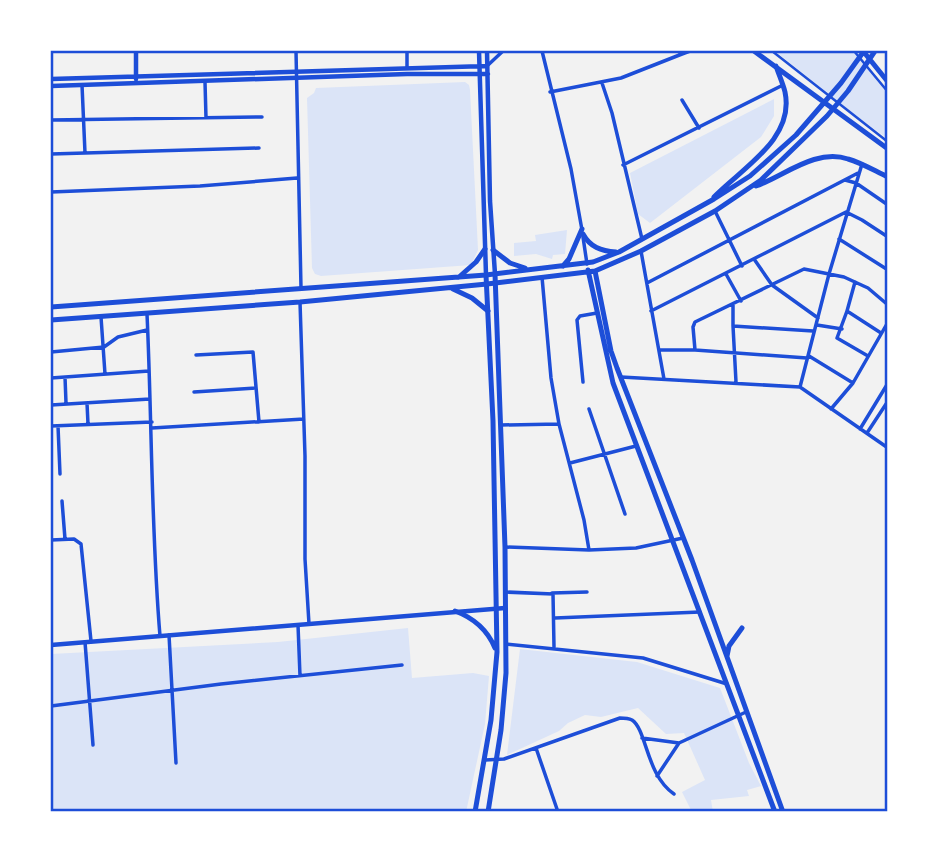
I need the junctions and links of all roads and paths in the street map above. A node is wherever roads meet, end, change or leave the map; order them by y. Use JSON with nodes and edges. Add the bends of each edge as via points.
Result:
{"nodes":[{"id":1,"x":136,"y":51,"type":"edge"},
{"id":2,"x":296,"y":51,"type":"edge"},
{"id":3,"x":407,"y":51,"type":"edge"},
{"id":4,"x":479,"y":51,"type":"edge"},
{"id":5,"x":487,"y":51,"type":"edge"},
{"id":6,"x":503,"y":51,"type":"edge"},
{"id":7,"x":542,"y":51,"type":"edge"},
{"id":8,"x":690,"y":51,"type":"edge"},
{"id":9,"x":754,"y":51,"type":"edge"},
{"id":10,"x":772,"y":51,"type":"edge"},
{"id":11,"x":854,"y":51,"type":"edge"},
{"id":12,"x":864,"y":51,"type":"edge"},
{"id":13,"x":875,"y":51,"type":"edge"},
{"id":14,"x":680,"y":52,"type":"edge"},
{"id":15,"x":479,"y":66,"type":"junction"},
{"id":16,"x":487,"y":66,"type":"junction"},
{"id":17,"x":776,"y":66,"type":"junction"},
{"id":18,"x":407,"y":68,"type":"junction"},
{"id":19,"x":296,"y":74,"type":"junction"},
{"id":20,"x":479,"y":75,"type":"junction"},
{"id":21,"x":488,"y":75,"type":"junction"},
{"id":22,"x":51,"y":79,"type":"edge"},
{"id":23,"x":136,"y":80,"type":"junction"},
{"id":24,"x":205,"y":82,"type":"junction"},
{"id":25,"x":888,"y":82,"type":"edge"},
{"id":26,"x":602,"y":83,"type":"junction"},
{"id":27,"x":82,"y":85,"type":"junction"},
{"id":28,"x":783,"y":85,"type":"junction"},
{"id":29,"x":51,"y":86,"type":"edge"},
{"id":30,"x":550,"y":92,"type":"junction"},
{"id":31,"x":888,"y":92,"type":"edge"},
{"id":32,"x":682,"y":100,"type":"dead end"},
{"id":33,"x":262,"y":117,"type":"dead end"},
{"id":34,"x":206,"y":118,"type":"junction"},
{"id":35,"x":51,"y":120,"type":"edge"},
{"id":36,"x":83,"y":121,"type":"junction"},
{"id":37,"x":699,"y":128,"type":"junction"},
{"id":38,"x":888,"y":142,"type":"edge"},
{"id":39,"x":259,"y":148,"type":"dead end"},
{"id":40,"x":888,"y":149,"type":"edge"},
{"id":41,"x":85,"y":153,"type":"junction"},
{"id":42,"x":51,"y":154,"type":"edge"},
{"id":43,"x":862,"y":164,"type":"junction"},
{"id":44,"x":623,"y":166,"type":"junction"},
{"id":45,"x":858,"y":173,"type":"junction"},
{"id":46,"x":888,"y":177,"type":"edge"},
{"id":47,"x":298,"y":178,"type":"junction"},
{"id":48,"x":845,"y":180,"type":"junction"},
{"id":49,"x":856,"y":183,"type":"junction"},
{"id":50,"x":749,"y":188,"type":"junction"},
{"id":51,"x":51,"y":192,"type":"edge"},
{"id":52,"x":709,"y":202,"type":"junction"},
{"id":53,"x":888,"y":205,"type":"edge"},
{"id":54,"x":715,"y":211,"type":"junction"},
{"id":55,"x":846,"y":212,"type":"junction"},
{"id":56,"x":582,"y":232,"type":"junction"},
{"id":57,"x":888,"y":237,"type":"edge"},
{"id":58,"x":642,"y":239,"type":"junction"},
{"id":59,"x":839,"y":239,"type":"junction"},
{"id":60,"x":730,"y":240,"type":"junction"},
{"id":61,"x":485,"y":249,"type":"junction"},
{"id":62,"x":493,"y":250,"type":"junction"},
{"id":63,"x":641,"y":251,"type":"junction"},
{"id":64,"x":619,"y":252,"type":"junction"},
{"id":65,"x":754,"y":259,"type":"junction"},
{"id":66,"x":590,"y":263,"type":"junction"},
{"id":67,"x":741,"y":266,"type":"junction"},
{"id":68,"x":562,"y":267,"type":"junction"},
{"id":69,"x":531,"y":270,"type":"junction"},
{"id":70,"x":888,"y":270,"type":"edge"},
{"id":71,"x":592,"y":272,"type":"junction"},
{"id":72,"x":495,"y":274,"type":"junction"},
{"id":73,"x":726,"y":274,"type":"junction"},
{"id":74,"x":829,"y":274,"type":"junction"},
{"id":75,"x":486,"y":275,"type":"junction"},
{"id":76,"x":458,"y":277,"type":"junction"},
{"id":77,"x":542,"y":278,"type":"junction"},
{"id":78,"x":855,"y":282,"type":"junction"},
{"id":79,"x":495,"y":283,"type":"junction"},
{"id":80,"x":647,"y":283,"type":"junction"},
{"id":81,"x":487,"y":284,"type":"junction"},
{"id":82,"x":772,"y":285,"type":"junction"},
{"id":83,"x":446,"y":287,"type":"junction"},
{"id":84,"x":301,"y":290,"type":"junction"},
{"id":85,"x":741,"y":301,"type":"junction"},
{"id":86,"x":300,"y":302,"type":"junction"},
{"id":87,"x":733,"y":305,"type":"junction"},
{"id":88,"x":888,"y":305,"type":"edge"},
{"id":89,"x":51,"y":307,"type":"edge"},
{"id":90,"x":488,"y":311,"type":"junction"},
{"id":91,"x":652,"y":311,"type":"junction"},
{"id":92,"x":847,"y":311,"type":"junction"},
{"id":93,"x":597,"y":313,"type":"junction"},
{"id":94,"x":147,"y":314,"type":"junction"},
{"id":95,"x":101,"y":317,"type":"junction"},
{"id":96,"x":818,"y":318,"type":"junction"},
{"id":97,"x":51,"y":320,"type":"edge"},
{"id":98,"x":888,"y":322,"type":"edge"},
{"id":99,"x":816,"y":324,"type":"junction"},
{"id":100,"x":733,"y":326,"type":"junction"},
{"id":101,"x":842,"y":329,"type":"junction"},
{"id":102,"x":147,"y":330,"type":"junction"},
{"id":103,"x":813,"y":331,"type":"junction"},
{"id":104,"x":881,"y":333,"type":"junction"},
{"id":105,"x":104,"y":347,"type":"junction"},
{"id":106,"x":660,"y":350,"type":"junction"},
{"id":107,"x":695,"y":350,"type":"junction"},
{"id":108,"x":51,"y":352,"type":"edge"},
{"id":109,"x":733,"y":353,"type":"junction"},
{"id":110,"x":196,"y":355,"type":"dead end"},
{"id":111,"x":869,"y":356,"type":"junction"},
{"id":112,"x":808,"y":357,"type":"junction"},
{"id":113,"x":149,"y":371,"type":"junction"},
{"id":114,"x":105,"y":374,"type":"junction"},
{"id":115,"x":65,"y":377,"type":"junction"},
{"id":116,"x":621,"y":377,"type":"junction"},
{"id":117,"x":51,"y":378,"type":"edge"},
{"id":118,"x":664,"y":379,"type":"junction"},
{"id":119,"x":583,"y":382,"type":"dead end"},
{"id":120,"x":736,"y":382,"type":"junction"},
{"id":121,"x":853,"y":383,"type":"junction"},
{"id":122,"x":888,"y":383,"type":"edge"},
{"id":123,"x":800,"y":387,"type":"junction"},
{"id":124,"x":256,"y":388,"type":"junction"},
{"id":125,"x":194,"y":392,"type":"dead end"},
{"id":126,"x":151,"y":399,"type":"junction"},
{"id":127,"x":888,"y":401,"type":"edge"},
{"id":128,"x":87,"y":403,"type":"junction"},
{"id":129,"x":66,"y":404,"type":"junction"},
{"id":130,"x":51,"y":405,"type":"edge"},
{"id":131,"x":589,"y":409,"type":"dead end"},
{"id":132,"x":831,"y":409,"type":"junction"},
{"id":133,"x":882,"y":410,"type":"junction"},
{"id":134,"x":888,"y":414,"type":"edge"},
{"id":135,"x":303,"y":419,"type":"junction"},
{"id":136,"x":152,"y":422,"type":"junction"},
{"id":137,"x":259,"y":422,"type":"junction"},
{"id":138,"x":88,"y":424,"type":"junction"},
{"id":139,"x":559,"y":424,"type":"junction"},
{"id":140,"x":501,"y":425,"type":"junction"},
{"id":141,"x":51,"y":426,"type":"edge"},
{"id":142,"x":58,"y":426,"type":"junction"},
{"id":143,"x":152,"y":428,"type":"junction"},
{"id":144,"x":860,"y":429,"type":"junction"},
{"id":145,"x":867,"y":433,"type":"junction"},
{"id":146,"x":639,"y":445,"type":"junction"},
{"id":147,"x":888,"y":448,"type":"edge"},
{"id":148,"x":605,"y":455,"type":"junction"},
{"id":149,"x":570,"y":463,"type":"junction"},
{"id":150,"x":60,"y":474,"type":"dead end"},
{"id":151,"x":62,"y":501,"type":"dead end"},
{"id":152,"x":625,"y":514,"type":"dead end"},
{"id":153,"x":683,"y":538,"type":"junction"},
{"id":154,"x":65,"y":539,"type":"junction"},
{"id":155,"x":51,"y":540,"type":"edge"},
{"id":156,"x":673,"y":540,"type":"junction"},
{"id":157,"x":505,"y":547,"type":"junction"},
{"id":158,"x":589,"y":551,"type":"junction"},
{"id":159,"x":505,"y":592,"type":"junction"},
{"id":160,"x":587,"y":592,"type":"dead end"},
{"id":161,"x":552,"y":593,"type":"junction"},
{"id":162,"x":497,"y":608,"type":"junction"},
{"id":163,"x":505,"y":608,"type":"junction"},
{"id":164,"x":455,"y":611,"type":"junction"},
{"id":165,"x":700,"y":612,"type":"junction"},
{"id":166,"x":555,"y":618,"type":"junction"},
{"id":167,"x":309,"y":624,"type":"junction"},
{"id":168,"x":298,"y":625,"type":"junction"},
{"id":169,"x":742,"y":628,"type":"dead end"},
{"id":170,"x":169,"y":635,"type":"junction"},
{"id":171,"x":160,"y":636,"type":"junction"},
{"id":172,"x":88,"y":642,"type":"junction"},
{"id":173,"x":506,"y":644,"type":"junction"},
{"id":174,"x":51,"y":645,"type":"edge"},
{"id":175,"x":554,"y":647,"type":"junction"},
{"id":176,"x":497,"y":652,"type":"junction"},
{"id":177,"x":726,"y":659,"type":"junction"},
{"id":178,"x":402,"y":665,"type":"dead end"},
{"id":179,"x":300,"y":676,"type":"junction"},
{"id":180,"x":728,"y":685,"type":"junction"},
{"id":181,"x":172,"y":691,"type":"junction"},
{"id":182,"x":89,"y":702,"type":"junction"},
{"id":183,"x":51,"y":706,"type":"edge"},
{"id":184,"x":743,"y":713,"type":"junction"},
{"id":185,"x":642,"y":738,"type":"junction"},
{"id":186,"x":679,"y":743,"type":"junction"},
{"id":187,"x":93,"y":745,"type":"dead end"},
{"id":188,"x":536,"y":748,"type":"junction"},
{"id":189,"x":485,"y":760,"type":"junction"},
{"id":190,"x":496,"y":761,"type":"junction"},
{"id":191,"x":176,"y":763,"type":"dead end"},
{"id":192,"x":657,"y":776,"type":"junction"},
{"id":193,"x":674,"y":794,"type":"dead end"},
{"id":194,"x":475,"y":812,"type":"edge"},
{"id":195,"x":488,"y":812,"type":"edge"},
{"id":196,"x":558,"y":812,"type":"edge"},
{"id":197,"x":775,"y":812,"type":"edge"},
{"id":198,"x":783,"y":812,"type":"edge"}],
"edges":[{"from":1,"to":23,"type":"main road"},
{"from":2,"to":19,"type":"street"},
{"from":3,"to":18,"type":"street"},
{"from":4,"to":15,"type":"main road"},
{"from":5,"to":16,"type":"main road"},
{"from":6,"to":16,"type":"street"},
{"from":7,"to":30,"type":"street"},
{"from":8,"to":14,"type":"street"},
{"from":9,"to":17,"type":"main road"},
{"from":10,"to":38,"type":"street"},
{"from":11,"to":31,"type":"street"},
{"from":12,"to":25,"type":"main road"},
{"from":12,"to":52,"type":"main road","via":[[805,126],[768,161]]},
{"from":13,"to":50,"type":"main road","via":[[827,116]]},
{"from":14,"to":26,"type":"street"},
{"from":15,"to":16,"type":"main road"},
{"from":15,"to":18,"type":"main road"},
{"from":15,"to":20,"type":"main road"},
{"from":16,"to":21,"type":"main road"},
{"from":17,"to":28,"type":"main road"},
{"from":17,"to":40,"type":"main road"},
{"from":18,"to":19,"type":"main road"},
{"from":19,"to":20,"type":"main road"},
{"from":19,"to":23,"type":"main road"},
{"from":19,"to":24,"type":"main road"},
{"from":19,"to":47,"type":"street"},
{"from":20,"to":21,"type":"main road"},
{"from":20,"to":61,"type":"main road"},
{"from":21,"to":62,"type":"main road"},
{"from":22,"to":23,"type":"main road"},
{"from":23,"to":24,"type":"main road"},
{"from":23,"to":27,"type":"main road"},
{"from":24,"to":34,"type":"street"},
{"from":26,"to":30,"type":"street"},
{"from":26,"to":44,"type":"street"},
{"from":27,"to":29,"type":"main road"},
{"from":27,"to":36,"type":"street"},
{"from":28,"to":37,"type":"street"},
{"from":28,"to":52,"type":"main road","via":[[786,114],[777,137]]},
{"from":30,"to":56,"type":"street"},
{"from":32,"to":37,"type":"street"},
{"from":33,"to":34,"type":"street"},
{"from":34,"to":36,"type":"street"},
{"from":35,"to":36,"type":"street"},
{"from":36,"to":41,"type":"street"},
{"from":37,"to":44,"type":"street"},
{"from":39,"to":41,"type":"street"},
{"from":41,"to":42,"type":"street"},
{"from":43,"to":45,"type":"street"},
{"from":43,"to":46,"type":"main road"},
{"from":43,"to":50,"type":"main road","via":[[824,157]]},
{"from":44,"to":58,"type":"street"},
{"from":45,"to":48,"type":"street"},
{"from":45,"to":49,"type":"street"},
{"from":47,"to":51,"type":"street"},
{"from":47,"to":84,"type":"street"},
{"from":48,"to":49,"type":"street"},
{"from":48,"to":60,"type":"street"},
{"from":49,"to":53,"type":"street"},
{"from":49,"to":55,"type":"street"},
{"from":50,"to":54,"type":"main road"},
{"from":52,"to":58,"type":"main road"},
{"from":54,"to":60,"type":"street"},
{"from":54,"to":63,"type":"main road"},
{"from":55,"to":57,"type":"street"},
{"from":55,"to":59,"type":"street"},
{"from":55,"to":65,"type":"street"},
{"from":56,"to":64,"type":"main road","via":[[595,247]]},
{"from":56,"to":66,"type":"street"},
{"from":56,"to":68,"type":"main road"},
{"from":58,"to":64,"type":"main road"},
{"from":59,"to":70,"type":"street"},
{"from":59,"to":74,"type":"street"},
{"from":60,"to":67,"type":"street"},
{"from":60,"to":80,"type":"street"},
{"from":61,"to":75,"type":"main road"},
{"from":61,"to":76,"type":"main road"},
{"from":62,"to":69,"type":"main road","via":[[510,263]]},
{"from":62,"to":72,"type":"main road"},
{"from":63,"to":71,"type":"main road"},
{"from":63,"to":80,"type":"street"},
{"from":64,"to":66,"type":"main road"},
{"from":65,"to":67,"type":"street"},
{"from":65,"to":82,"type":"street"},
{"from":66,"to":68,"type":"main road"},
{"from":66,"to":71,"type":"main road"},
{"from":67,"to":73,"type":"street"},
{"from":68,"to":69,"type":"main road"},
{"from":69,"to":72,"type":"main road"},
{"from":71,"to":77,"type":"main road"},
{"from":71,"to":93,"type":"main road"},
{"from":71,"to":116,"type":"main road"},
{"from":72,"to":75,"type":"main road"},
{"from":72,"to":79,"type":"main road"},
{"from":73,"to":85,"type":"street"},
{"from":73,"to":91,"type":"street"},
{"from":74,"to":78,"type":"street"},
{"from":74,"to":82,"type":"street","via":[[801,269]]},
{"from":74,"to":96,"type":"street"},
{"from":75,"to":76,"type":"main road"},
{"from":75,"to":81,"type":"main road"},
{"from":76,"to":84,"type":"main road"},
{"from":77,"to":79,"type":"main road"},
{"from":77,"to":139,"type":"street"},
{"from":78,"to":88,"type":"street"},
{"from":78,"to":92,"type":"street"},
{"from":79,"to":81,"type":"main road"},
{"from":79,"to":140,"type":"main road"},
{"from":80,"to":91,"type":"street"},
{"from":81,"to":83,"type":"main road"},
{"from":81,"to":90,"type":"main road"},
{"from":82,"to":85,"type":"street"},
{"from":82,"to":96,"type":"street"},
{"from":83,"to":86,"type":"main road"},
{"from":83,"to":90,"type":"main road"},
{"from":84,"to":89,"type":"main road"},
{"from":85,"to":87,"type":"street"},
{"from":86,"to":94,"type":"main road"},
{"from":86,"to":135,"type":"street"},
{"from":87,"to":100,"type":"street"},
{"from":87,"to":107,"type":"street","via":[[693,324]]},
{"from":90,"to":162,"type":"main road"},
{"from":91,"to":106,"type":"street"},
{"from":92,"to":101,"type":"street"},
{"from":92,"to":104,"type":"street"},
{"from":93,"to":119,"type":"street","via":[[577,320]]},
{"from":93,"to":146,"type":"main road","via":[[613,383]]},
{"from":94,"to":95,"type":"main road"},
{"from":94,"to":102,"type":"street"},
{"from":95,"to":97,"type":"main road"},
{"from":95,"to":105,"type":"street"},
{"from":96,"to":99,"type":"street"},
{"from":98,"to":104,"type":"street"},
{"from":99,"to":101,"type":"street"},
{"from":99,"to":103,"type":"street"},
{"from":100,"to":103,"type":"street"},
{"from":100,"to":109,"type":"street"},
{"from":101,"to":111,"type":"street","via":[[839,340]]},
{"from":102,"to":105,"type":"street","via":[[118,337]]},
{"from":102,"to":113,"type":"street"},
{"from":103,"to":112,"type":"street"},
{"from":104,"to":111,"type":"street"},
{"from":105,"to":108,"type":"street"},
{"from":105,"to":114,"type":"street"},
{"from":106,"to":107,"type":"street"},
{"from":106,"to":118,"type":"street"},
{"from":107,"to":109,"type":"street"},
{"from":109,"to":112,"type":"street"},
{"from":109,"to":120,"type":"street"},
{"from":110,"to":124,"type":"street","via":[[253,352]]},
{"from":111,"to":121,"type":"street"},
{"from":112,"to":121,"type":"street"},
{"from":112,"to":123,"type":"street"},
{"from":113,"to":114,"type":"street"},
{"from":113,"to":126,"type":"street"},
{"from":114,"to":115,"type":"street"},
{"from":115,"to":117,"type":"street"},
{"from":115,"to":129,"type":"street"},
{"from":116,"to":118,"type":"street"},
{"from":116,"to":153,"type":"main road"},
{"from":118,"to":120,"type":"street"},
{"from":120,"to":123,"type":"street"},
{"from":121,"to":132,"type":"street"},
{"from":122,"to":144,"type":"street"},
{"from":123,"to":132,"type":"street"},
{"from":124,"to":125,"type":"street"},
{"from":124,"to":137,"type":"street"},
{"from":126,"to":128,"type":"street"},
{"from":126,"to":136,"type":"street"},
{"from":127,"to":133,"type":"street"},
{"from":128,"to":129,"type":"street"},
{"from":128,"to":138,"type":"street"},
{"from":129,"to":130,"type":"street"},
{"from":131,"to":148,"type":"street"},
{"from":132,"to":144,"type":"street"},
{"from":133,"to":134,"type":"street"},
{"from":133,"to":145,"type":"street"},
{"from":135,"to":137,"type":"street"},
{"from":135,"to":167,"type":"street"},
{"from":136,"to":138,"type":"street"},
{"from":136,"to":143,"type":"street"},
{"from":137,"to":143,"type":"street"},
{"from":138,"to":142,"type":"street"},
{"from":139,"to":140,"type":"street"},
{"from":139,"to":149,"type":"street"},
{"from":140,"to":157,"type":"main road"},
{"from":141,"to":142,"type":"street"},
{"from":142,"to":150,"type":"street"},
{"from":143,"to":171,"type":"street"},
{"from":144,"to":145,"type":"street"},
{"from":145,"to":147,"type":"street"},
{"from":146,"to":148,"type":"street"},
{"from":146,"to":156,"type":"main road"},
{"from":148,"to":149,"type":"street"},
{"from":148,"to":152,"type":"street"},
{"from":149,"to":158,"type":"street"},
{"from":151,"to":154,"type":"street"},
{"from":153,"to":156,"type":"street"},
{"from":153,"to":177,"type":"main road"},
{"from":154,"to":155,"type":"street"},
{"from":154,"to":172,"type":"street","via":[[81,544]]},
{"from":156,"to":158,"type":"street"},
{"from":156,"to":165,"type":"main road"},
{"from":157,"to":158,"type":"street"},
{"from":157,"to":159,"type":"main road"},
{"from":159,"to":161,"type":"street"},
{"from":159,"to":163,"type":"main road"},
{"from":160,"to":161,"type":"street"},
{"from":161,"to":166,"type":"street"},
{"from":162,"to":163,"type":"main road"},
{"from":162,"to":164,"type":"main road"},
{"from":162,"to":176,"type":"main road"},
{"from":163,"to":173,"type":"main road"},
{"from":164,"to":167,"type":"main road"},
{"from":164,"to":176,"type":"main road","via":[[484,629]]},
{"from":165,"to":166,"type":"street"},
{"from":165,"to":180,"type":"main road"},
{"from":166,"to":175,"type":"street"},
{"from":167,"to":168,"type":"main road"},
{"from":168,"to":170,"type":"main road"},
{"from":168,"to":179,"type":"street"},
{"from":169,"to":177,"type":"main road"},
{"from":170,"to":171,"type":"main road"},
{"from":170,"to":181,"type":"street"},
{"from":171,"to":172,"type":"main road"},
{"from":172,"to":174,"type":"main road"},
{"from":172,"to":182,"type":"street"},
{"from":173,"to":175,"type":"street"},
{"from":173,"to":190,"type":"main road"},
{"from":175,"to":180,"type":"street","via":[[643,658]]},
{"from":176,"to":189,"type":"main road"},
{"from":177,"to":184,"type":"main road"},
{"from":178,"to":179,"type":"street"},
{"from":179,"to":181,"type":"street"},
{"from":180,"to":184,"type":"main road"},
{"from":181,"to":182,"type":"street"},
{"from":181,"to":191,"type":"street"},
{"from":182,"to":183,"type":"street"},
{"from":182,"to":187,"type":"street"},
{"from":184,"to":186,"type":"street"},
{"from":184,"to":197,"type":"main road"},
{"from":184,"to":198,"type":"main road"},
{"from":185,"to":186,"type":"street"},
{"from":185,"to":188,"type":"street","via":[[633,720],[620,718]]},
{"from":185,"to":192,"type":"street"},
{"from":186,"to":192,"type":"street"},
{"from":188,"to":190,"type":"street"},
{"from":188,"to":196,"type":"street"},
{"from":189,"to":190,"type":"street"},
{"from":189,"to":194,"type":"main road"},
{"from":190,"to":195,"type":"main road"},
{"from":192,"to":193,"type":"street"}]}
